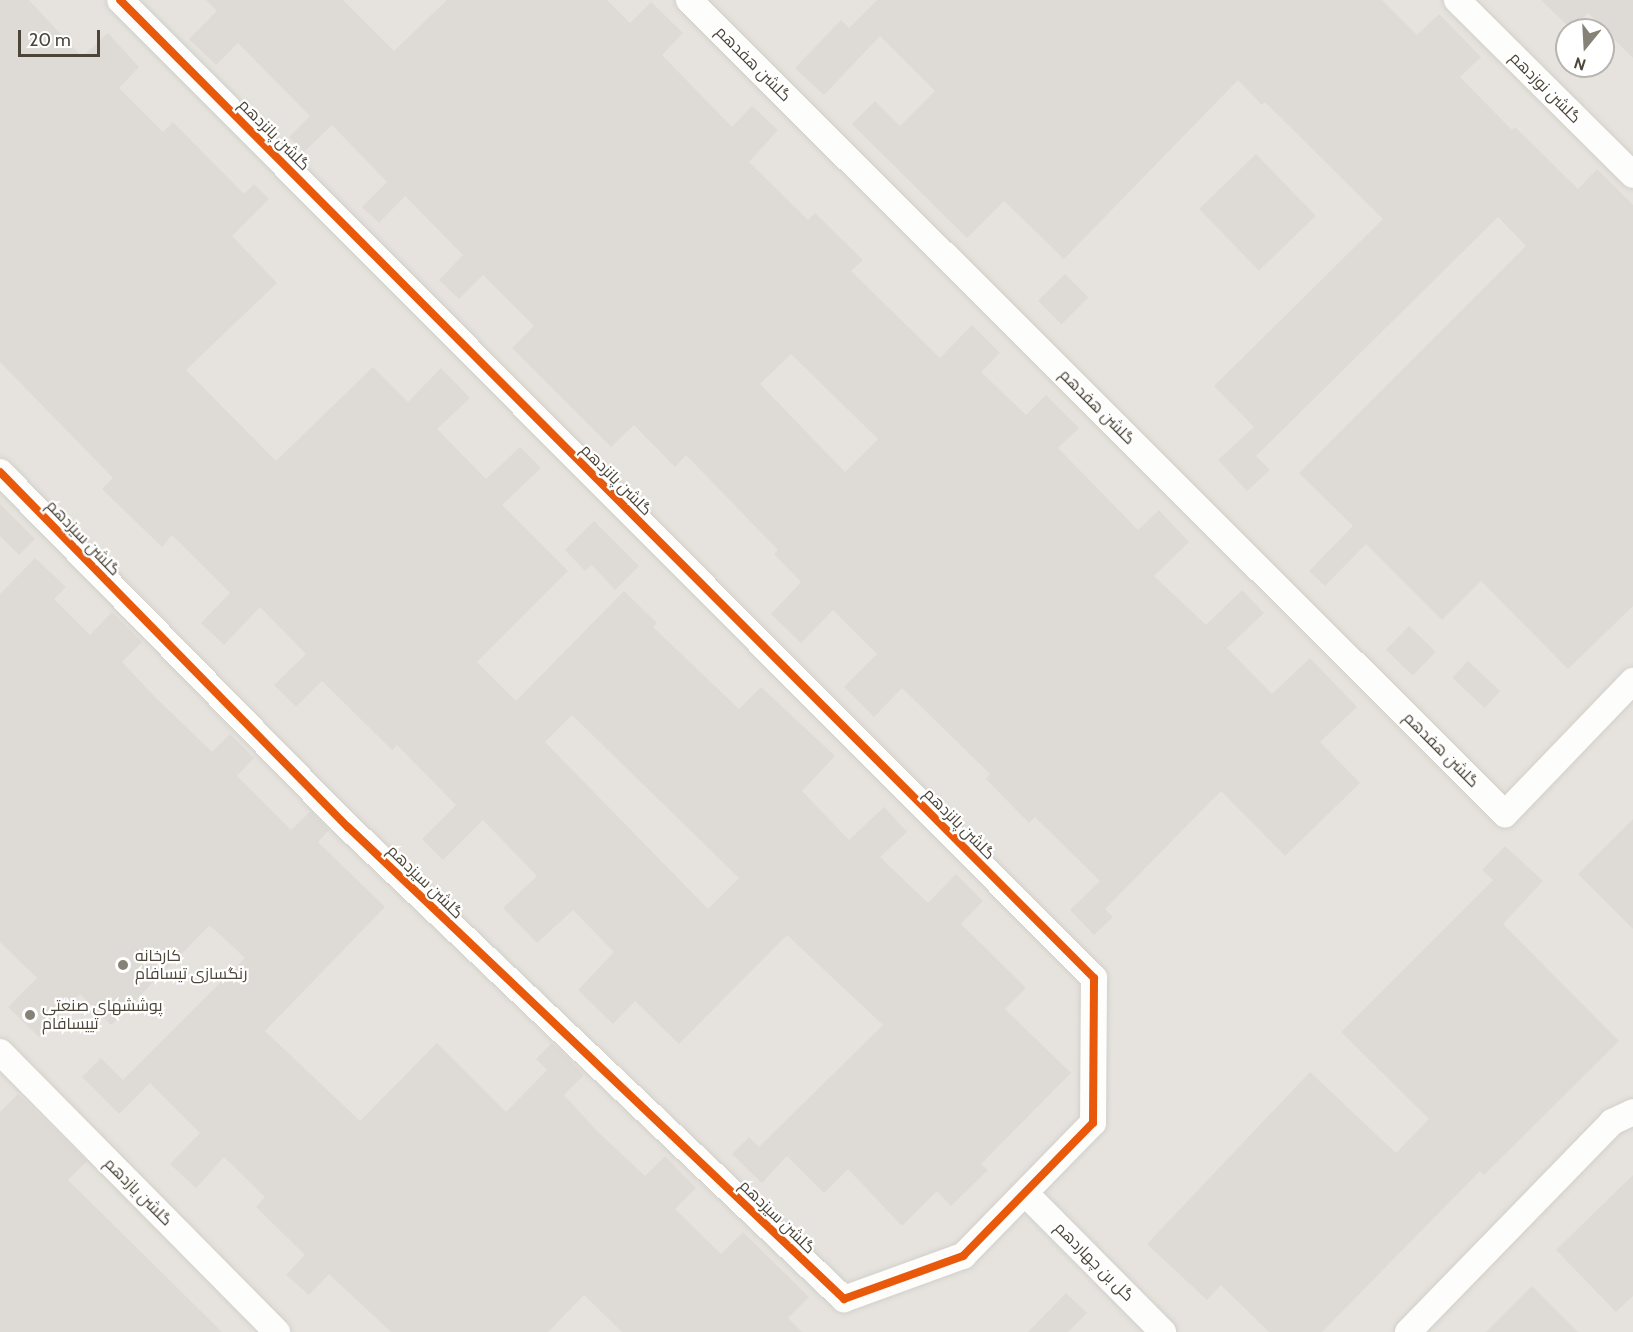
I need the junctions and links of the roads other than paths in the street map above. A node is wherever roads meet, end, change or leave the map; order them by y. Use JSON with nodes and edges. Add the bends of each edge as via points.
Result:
{"nodes":[{"id":1,"x":120,"y":0,"type":"edge"},
{"id":2,"x":689,"y":0,"type":"edge"},
{"id":3,"x":1457,"y":0,"type":"edge"},
{"id":4,"x":1633,"y":175,"type":"edge"},
{"id":5,"x":0,"y":472,"type":"edge"},
{"id":6,"x":1633,"y":681,"type":"edge"},
{"id":7,"x":0,"y":1052,"type":"edge"},
{"id":8,"x":1633,"y":1112,"type":"edge"},
{"id":9,"x":1025,"y":1193,"type":"junction"},
{"id":10,"x":277,"y":1332,"type":"edge"},
{"id":11,"x":1163,"y":1332,"type":"edge"},
{"id":12,"x":1408,"y":1332,"type":"edge"}],
"edges":[{"from":1,"to":9,"type":"street","name":"گلشن پانزدهم","via":[[1094,978],[1093,1123]]},
{"from":2,"to":6,"type":"street","name":"گلشن هفدهم","via":[[1505,814]]},
{"from":3,"to":4,"type":"street","name":"گلشن نوزدهم"},
{"from":5,"to":9,"type":"street","name":"گلشن سیزدهم","via":[[348,827],[844,1299],[963,1256]]},
{"from":7,"to":10,"type":"street","name":"گلشن یازدهم"},
{"from":8,"to":12,"type":"street","via":[[1612,1122]]},
{"from":9,"to":11,"type":"street","name":"گل بن چهاردهم"}]}
